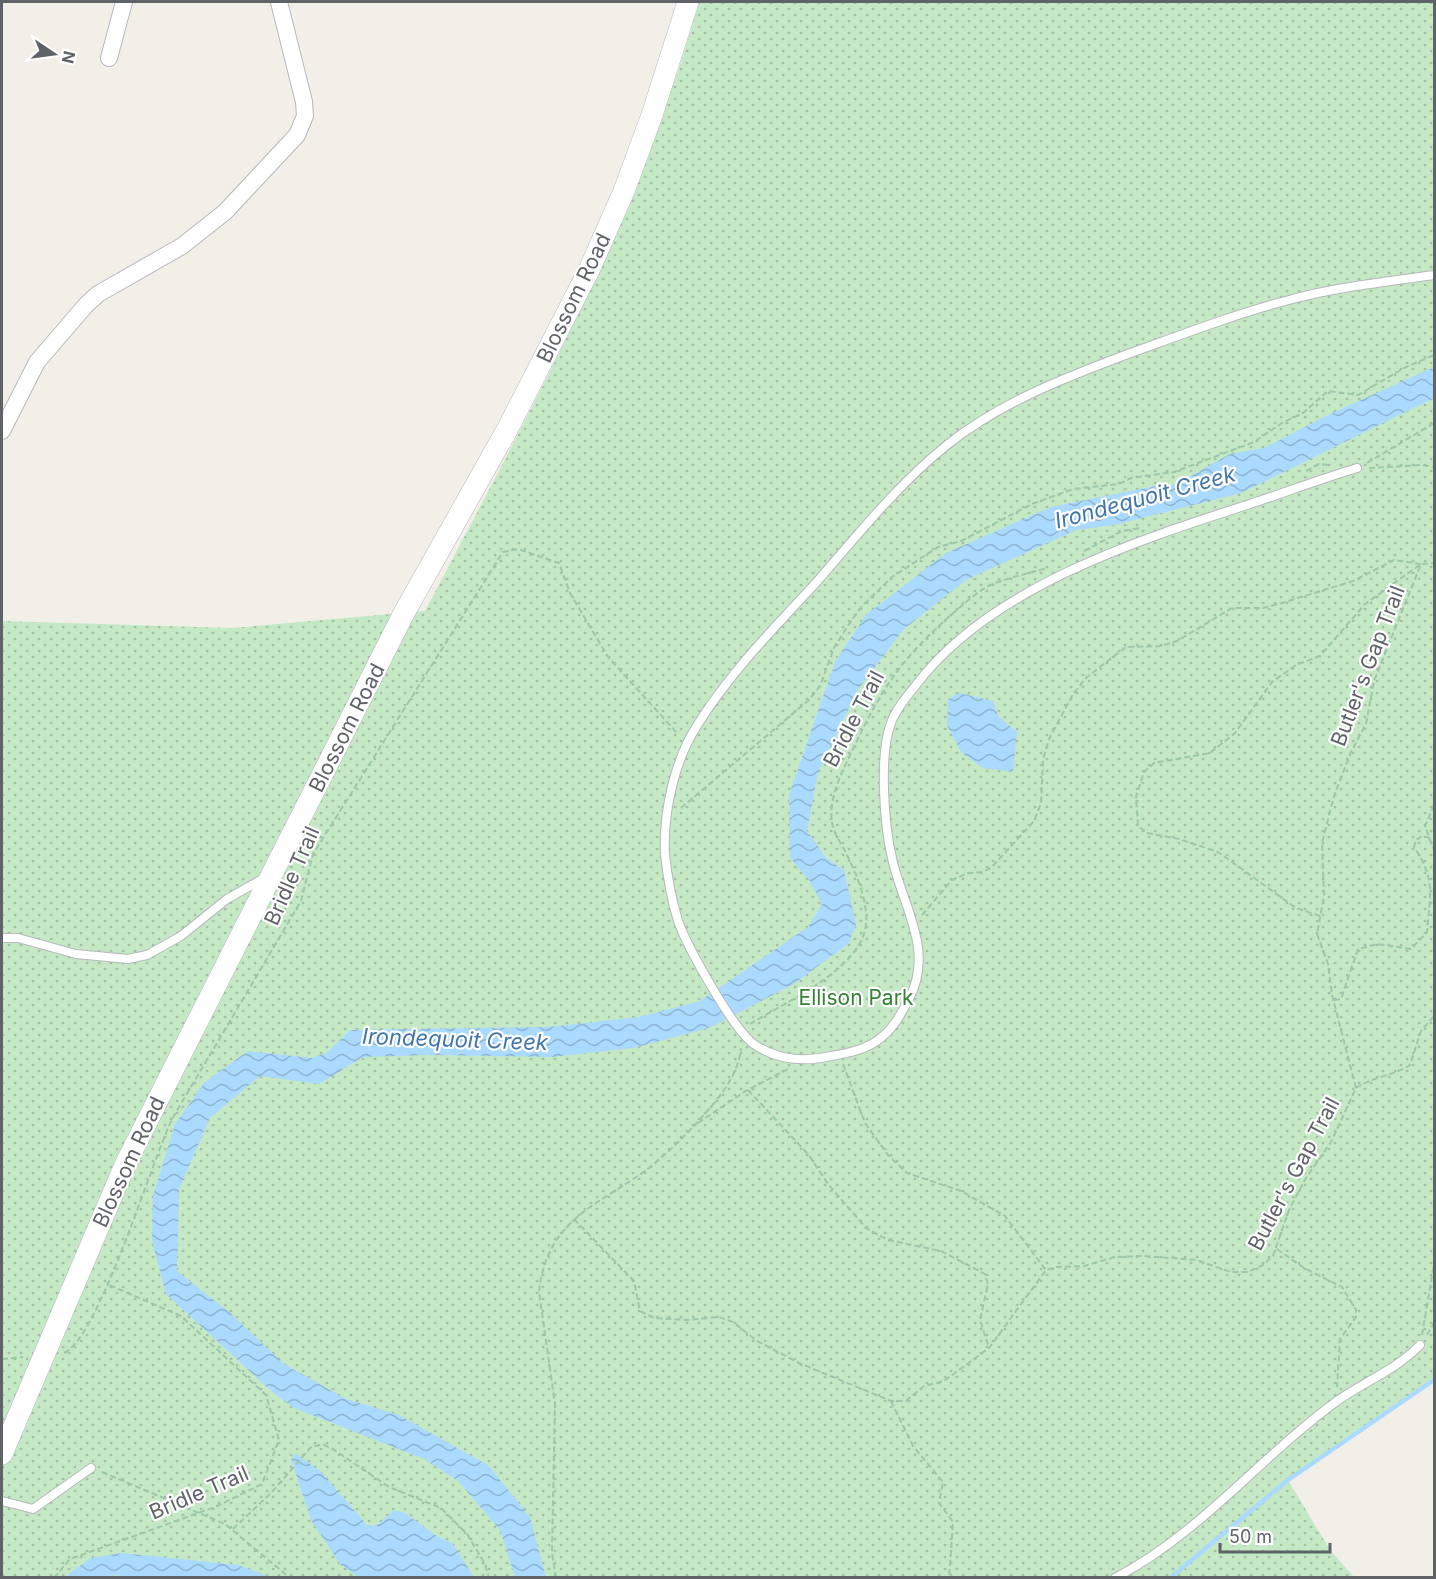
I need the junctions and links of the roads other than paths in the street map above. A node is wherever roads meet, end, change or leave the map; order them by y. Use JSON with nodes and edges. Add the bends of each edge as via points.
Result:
{"nodes":[{"id":1,"x":124,"y":2,"type":"edge"},
{"id":2,"x":279,"y":2,"type":"edge"},
{"id":3,"x":688,"y":2,"type":"edge"},
{"id":4,"x":109,"y":58,"type":"dead end"},
{"id":5,"x":1434,"y":275,"type":"edge"},
{"id":6,"x":2,"y":431,"type":"edge"},
{"id":7,"x":1358,"y":468,"type":"road end"},
{"id":8,"x":275,"y":872,"type":"junction"},
{"id":9,"x":2,"y":938,"type":"edge"},
{"id":10,"x":1420,"y":1345,"type":"road end"},
{"id":11,"x":2,"y":1454,"type":"edge"},
{"id":12,"x":91,"y":1468,"type":"road end"},
{"id":13,"x":2,"y":1501,"type":"edge"},
{"id":14,"x":1115,"y":1578,"type":"edge"}],
"edges":[{"from":1,"to":4,"type":"street"},
{"from":2,"to":6,"type":"street","via":[[304,102],[297,135],[200,233],[86,305],[37,362]]},
{"from":3,"to":8,"type":"street","name":"Blossom Road","via":[[642,143],[584,281],[508,429],[404,613]]},
{"from":5,"to":7,"type":"lane","via":[[1290,299],[1079,372],[996,411],[947,445],[899,490],[713,700],[686,743],[675,776],[665,853],[678,920],[741,1032],[758,1047],[800,1060],[855,1051],[881,1038],[899,1018],[914,989],[918,970],[914,924],[891,856],[884,760],[891,722],[931,665],[1022,596],[1106,555]]},
{"from":8,"to":9,"type":"lane","via":[[227,899],[181,936],[147,955],[128,959],[76,954],[18,938]]},
{"from":8,"to":11,"type":"street","name":"Blossom Road","via":[[125,1165]]},
{"from":10,"to":14,"type":"lane","via":[[1398,1365],[1338,1401],[1251,1471],[1214,1510]]},
{"from":12,"to":13,"type":"lane","via":[[33,1509]]}]}
